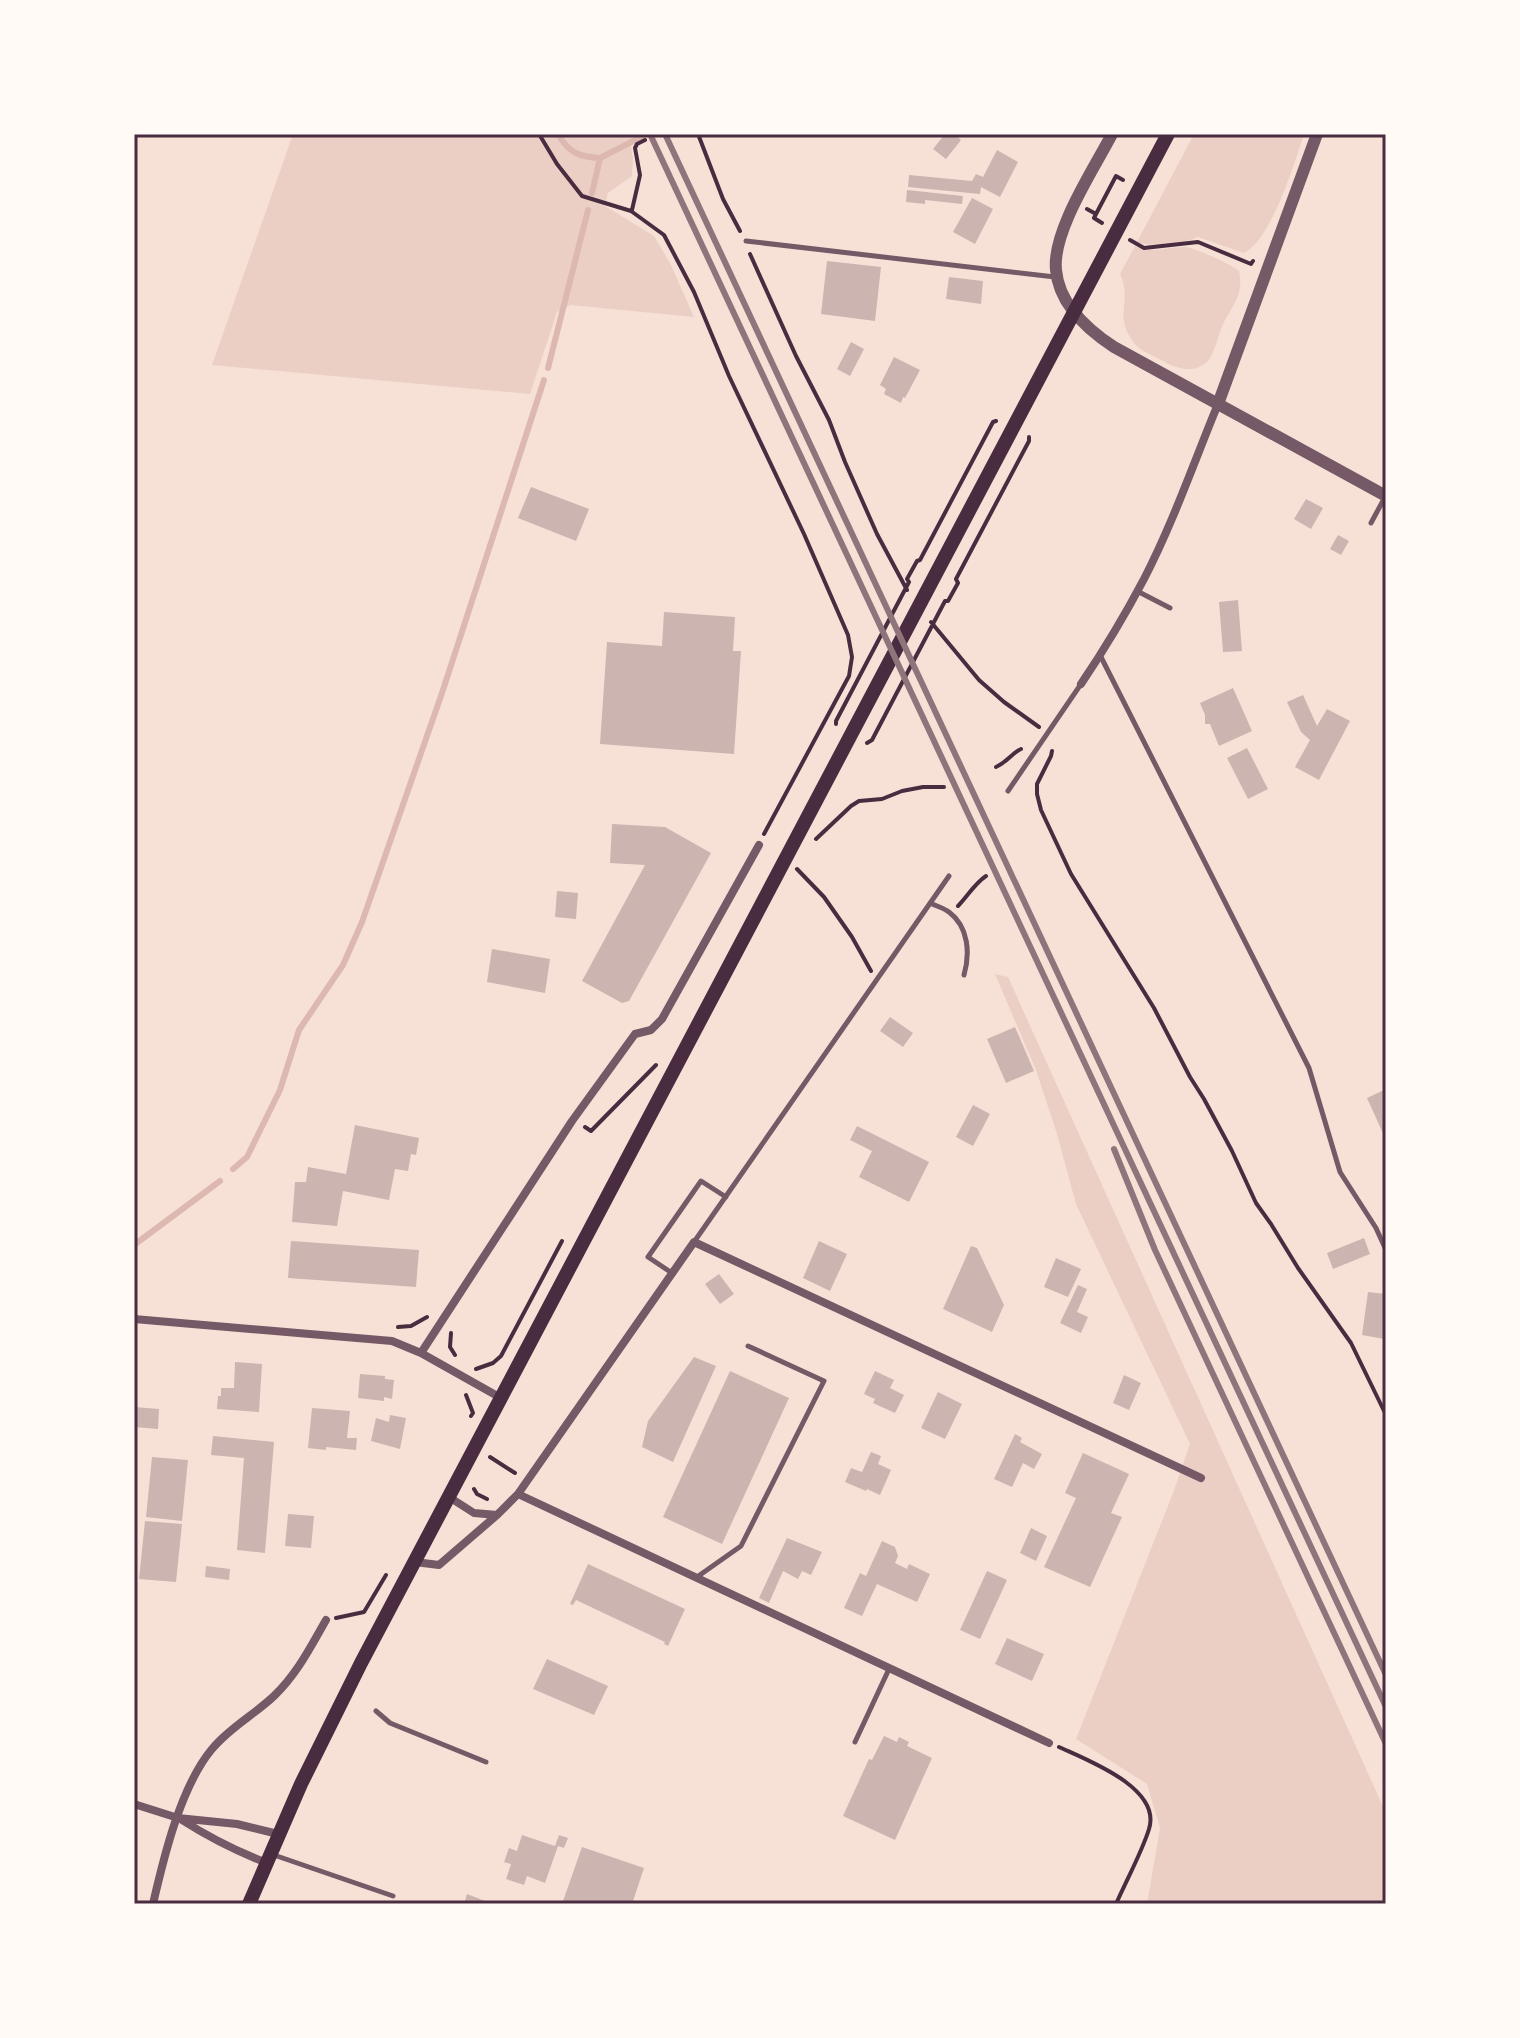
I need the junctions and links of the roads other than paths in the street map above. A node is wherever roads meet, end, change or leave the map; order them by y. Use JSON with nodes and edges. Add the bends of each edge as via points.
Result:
{"nodes":[{"id":1,"x":1112,"y":134,"type":"edge"},
{"id":2,"x":1168,"y":134,"type":"edge"},
{"id":3,"x":1317,"y":134,"type":"edge"},
{"id":4,"x":746,"y":241,"type":"road end"},
{"id":5,"x":1057,"y":277,"type":"junction"},
{"id":6,"x":1218,"y":404,"type":"junction"},
{"id":7,"x":1386,"y":496,"type":"edge"},
{"id":8,"x":1371,"y":523,"type":"dead end"},
{"id":9,"x":1137,"y":591,"type":"junction"},
{"id":10,"x":1170,"y":608,"type":"dead end"},
{"id":11,"x":1100,"y":656,"type":"junction"},
{"id":12,"x":1081,"y":684,"type":"joint"},
{"id":13,"x":1156,"y":766,"type":"junction"},
{"id":14,"x":1167,"y":766,"type":"dead end"},
{"id":15,"x":1008,"y":791,"type":"dead end"},
{"id":16,"x":759,"y":845,"type":"road end"},
{"id":17,"x":949,"y":876,"type":"dead end"},
{"id":18,"x":930,"y":903,"type":"junction"},
{"id":19,"x":964,"y":975,"type":"dead end"},
{"id":20,"x":726,"y":1197,"type":"junction"},
{"id":21,"x":694,"y":1242,"type":"junction"},
{"id":22,"x":1386,"y":1250,"type":"edge"},
{"id":23,"x":672,"y":1273,"type":"junction"},
{"id":24,"x":134,"y":1319,"type":"edge"},
{"id":25,"x":748,"y":1346,"type":"dead end"},
{"id":26,"x":421,"y":1353,"type":"junction"},
{"id":27,"x":501,"y":1398,"type":"junction"},
{"id":28,"x":1201,"y":1478,"type":"dead end"},
{"id":29,"x":518,"y":1494,"type":"junction"},
{"id":30,"x":449,"y":1497,"type":"junction"},
{"id":31,"x":497,"y":1515,"type":"junction"},
{"id":32,"x":415,"y":1562,"type":"junction"},
{"id":33,"x":696,"y":1577,"type":"junction"},
{"id":34,"x":326,"y":1620,"type":"road end"},
{"id":35,"x":890,"y":1668,"type":"junction"},
{"id":36,"x":376,"y":1711,"type":"dead end"},
{"id":37,"x":855,"y":1742,"type":"dead end"},
{"id":38,"x":1049,"y":1743,"type":"road end"},
{"id":39,"x":486,"y":1762,"type":"dead end"},
{"id":40,"x":134,"y":1804,"type":"edge"},
{"id":41,"x":178,"y":1818,"type":"junction"},
{"id":42,"x":278,"y":1834,"type":"junction"},
{"id":43,"x":269,"y":1858,"type":"junction"},
{"id":44,"x":393,"y":1896,"type":"dead end"},
{"id":45,"x":153,"y":1904,"type":"edge"},
{"id":46,"x":249,"y":1904,"type":"edge"}],
"edges":[{"from":1,"to":5,"type":"street","via":[[1067,219]]},
{"from":2,"to":27,"type":"main road"},
{"from":3,"to":6,"type":"street"},
{"from":4,"to":5,"type":"lane"},
{"from":5,"to":6,"type":"street","via":[[1068,303],[1094,333]]},
{"from":6,"to":7,"type":"street"},
{"from":6,"to":9,"type":"street"},
{"from":7,"to":8,"type":"lane"},
{"from":9,"to":10,"type":"lane"},
{"from":9,"to":11,"type":"street"},
{"from":11,"to":12,"type":"street"},
{"from":11,"to":13,"type":"lane"},
{"from":12,"to":15,"type":"lane"},
{"from":13,"to":14,"type":"lane"},
{"from":13,"to":22,"type":"lane","via":[[1309,1068],[1340,1172]]},
{"from":16,"to":26,"type":"street","via":[[662,1019],[651,1030],[635,1034],[572,1121]]},
{"from":17,"to":18,"type":"lane"},
{"from":18,"to":19,"type":"lane","via":[[950,913],[966,939],[969,959]]},
{"from":18,"to":20,"type":"lane"},
{"from":20,"to":21,"type":"lane"},
{"from":20,"to":23,"type":"lane","via":[[701,1181],[648,1257]]},
{"from":21,"to":23,"type":"street"},
{"from":21,"to":28,"type":"street"},
{"from":23,"to":29,"type":"street"},
{"from":24,"to":26,"type":"street","via":[[392,1341]]},
{"from":25,"to":33,"type":"lane","via":[[824,1381],[741,1546]]},
{"from":26,"to":27,"type":"street"},
{"from":27,"to":30,"type":"main road"},
{"from":29,"to":31,"type":"street"},
{"from":29,"to":33,"type":"street"},
{"from":30,"to":31,"type":"street","via":[[474,1513]]},
{"from":30,"to":32,"type":"main road"},
{"from":31,"to":32,"type":"street","via":[[439,1565]]},
{"from":32,"to":42,"type":"main road"},
{"from":33,"to":35,"type":"street"},
{"from":34,"to":41,"type":"street","via":[[299,1668],[214,1747]]},
{"from":35,"to":37,"type":"lane"},
{"from":35,"to":38,"type":"street"},
{"from":36,"to":39,"type":"lane","via":[[390,1723]]},
{"from":40,"to":41,"type":"street"},
{"from":41,"to":42,"type":"street"},
{"from":41,"to":43,"type":"street","via":[[236,1852]]},
{"from":41,"to":45,"type":"street"},
{"from":42,"to":43,"type":"main road"},
{"from":43,"to":44,"type":"lane"},
{"from":43,"to":46,"type":"main road"}]}
